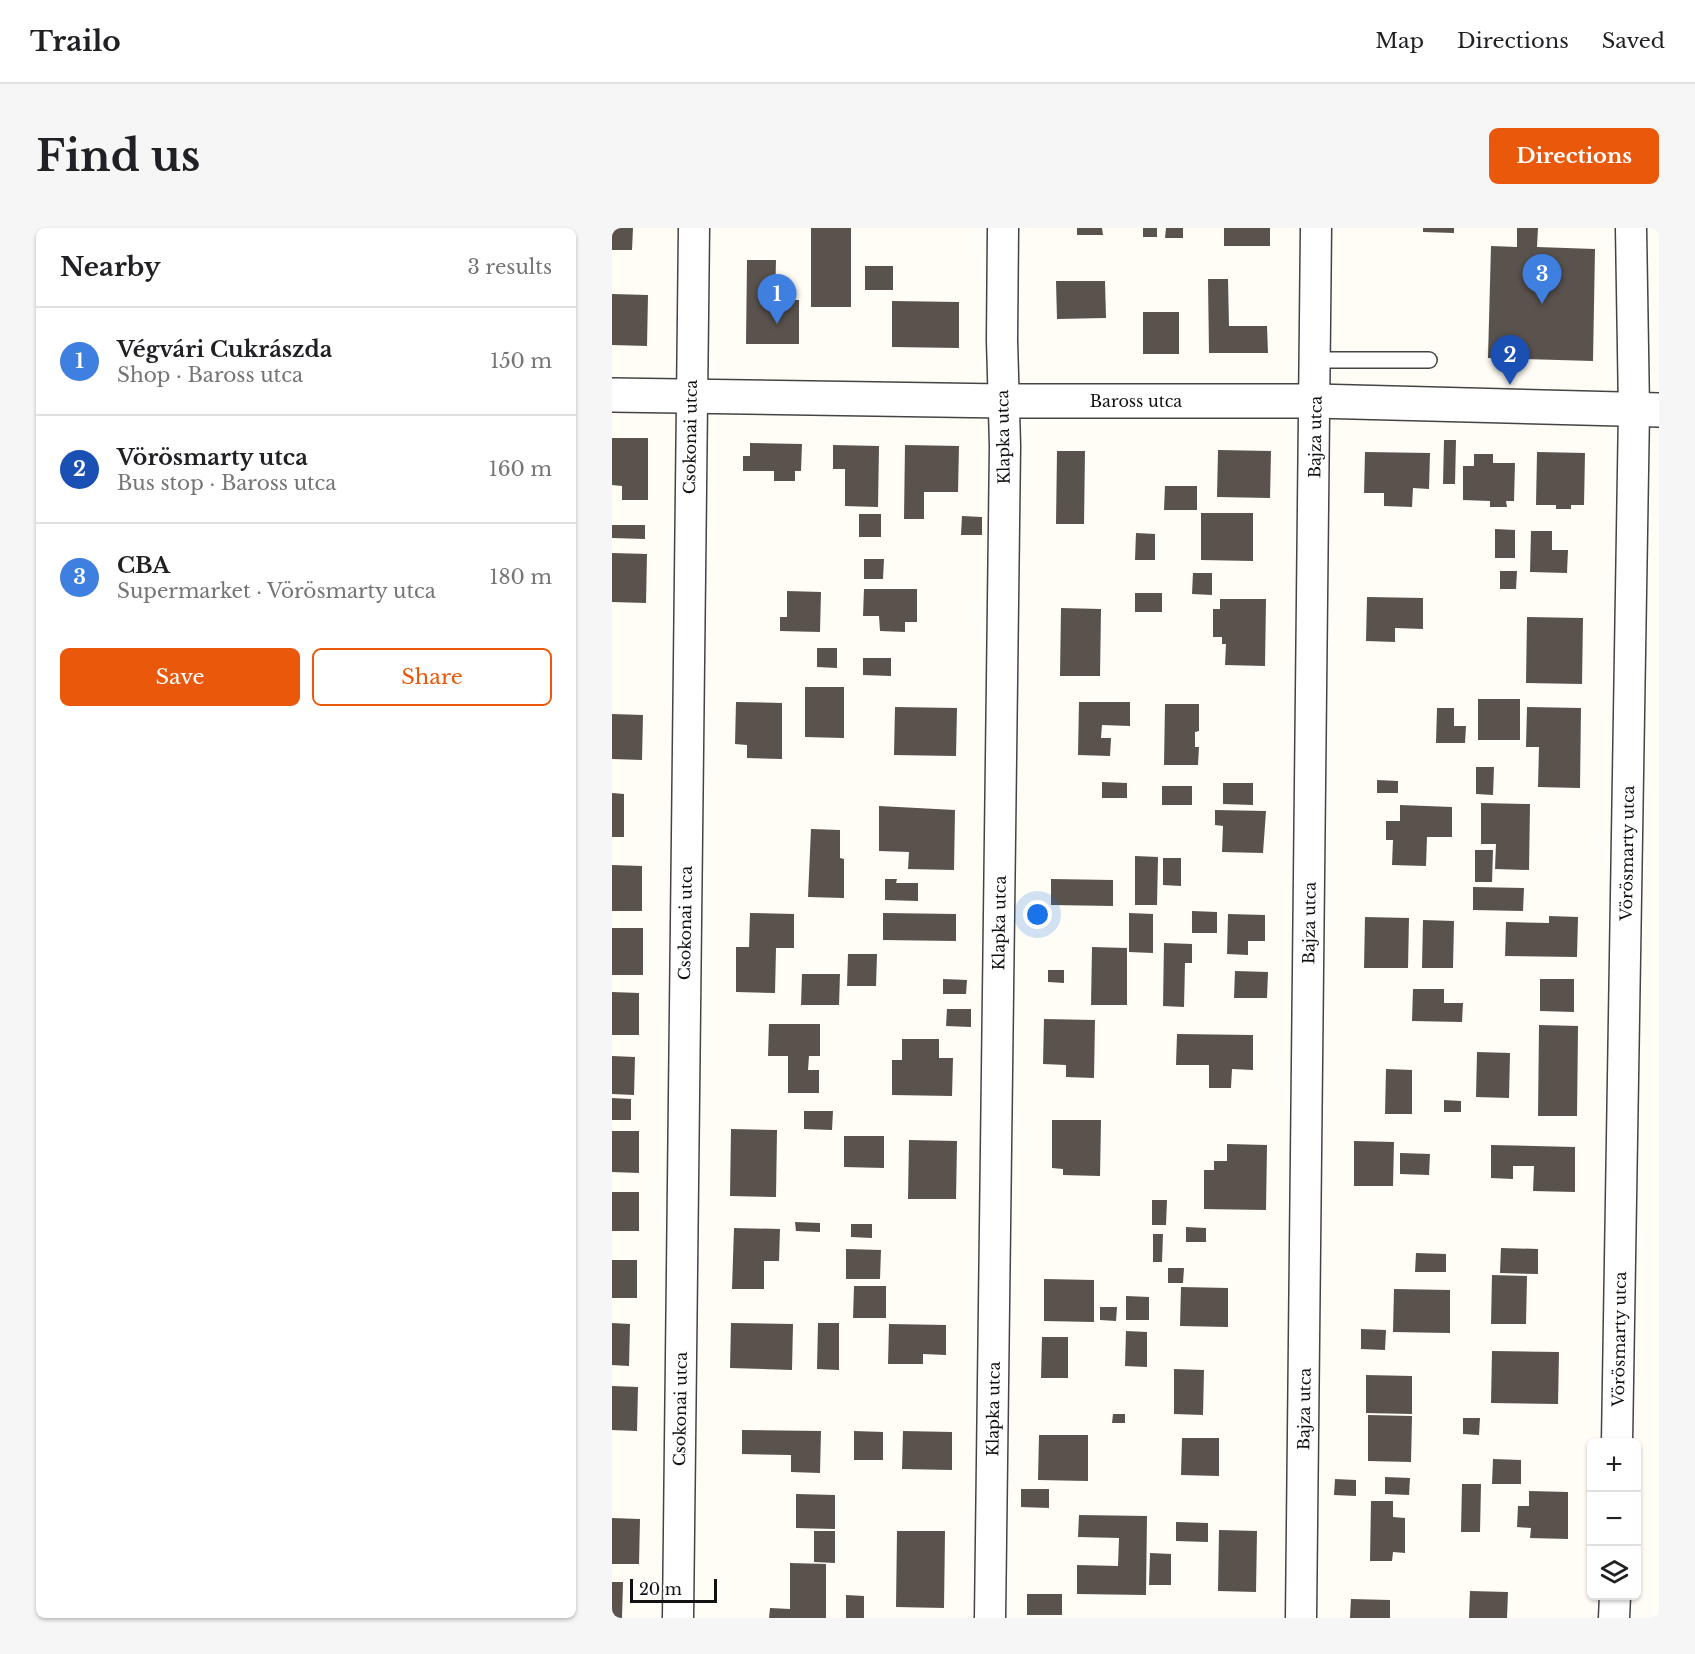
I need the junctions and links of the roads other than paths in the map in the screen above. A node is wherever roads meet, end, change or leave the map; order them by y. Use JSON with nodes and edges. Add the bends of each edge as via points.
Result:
{"nodes":[{"id":1,"x":694,"y":228,"type":"edge"},
{"id":2,"x":1003,"y":228,"type":"edge"},
{"id":3,"x":1316,"y":228,"type":"edge"},
{"id":4,"x":1631,"y":228,"type":"edge"},
{"id":5,"x":1316,"y":360,"type":"junction"},
{"id":6,"x":1429,"y":360,"type":"dead end"},
{"id":7,"x":612,"y":395,"type":"edge"},
{"id":8,"x":691,"y":396,"type":"junction"},
{"id":9,"x":1004,"y":401,"type":"junction"},
{"id":10,"x":1315,"y":401,"type":"junction"},
{"id":11,"x":1646,"y":410,"type":"edge"},
{"id":12,"x":1617,"y":1438,"type":"edge"},
{"id":13,"x":1615,"y":1600,"type":"edge"},
{"id":14,"x":678,"y":1618,"type":"edge"},
{"id":15,"x":990,"y":1618,"type":"edge"},
{"id":16,"x":1301,"y":1618,"type":"edge"},
{"id":17,"x":1614,"y":1618,"type":"edge"}],
"edges":[{"from":1,"to":8,"type":"street","name":"Csokonai utca"},
{"from":2,"to":9,"type":"street","name":"Klapka utca"},
{"from":3,"to":5,"type":"street","name":"Bajza utca"},
{"from":4,"to":11,"type":"street","name":"Vörösmarty utca"},
{"from":5,"to":6,"type":"lane"},
{"from":5,"to":10,"type":"street","name":"Bajza utca"},
{"from":7,"to":8,"type":"street","name":"Baross utca"},
{"from":8,"to":9,"type":"street","name":"Baross utca"},
{"from":8,"to":14,"type":"street","name":"Csokonai utca"},
{"from":9,"to":10,"type":"street","name":"Baross utca"},
{"from":9,"to":15,"type":"street","name":"Klapka utca"},
{"from":10,"to":11,"type":"street","name":"Baross utca"},
{"from":10,"to":16,"type":"street","name":"Bajza utca"},
{"from":11,"to":12,"type":"street","name":"Vörösmarty utca"},
{"from":13,"to":17,"type":"street"}]}
